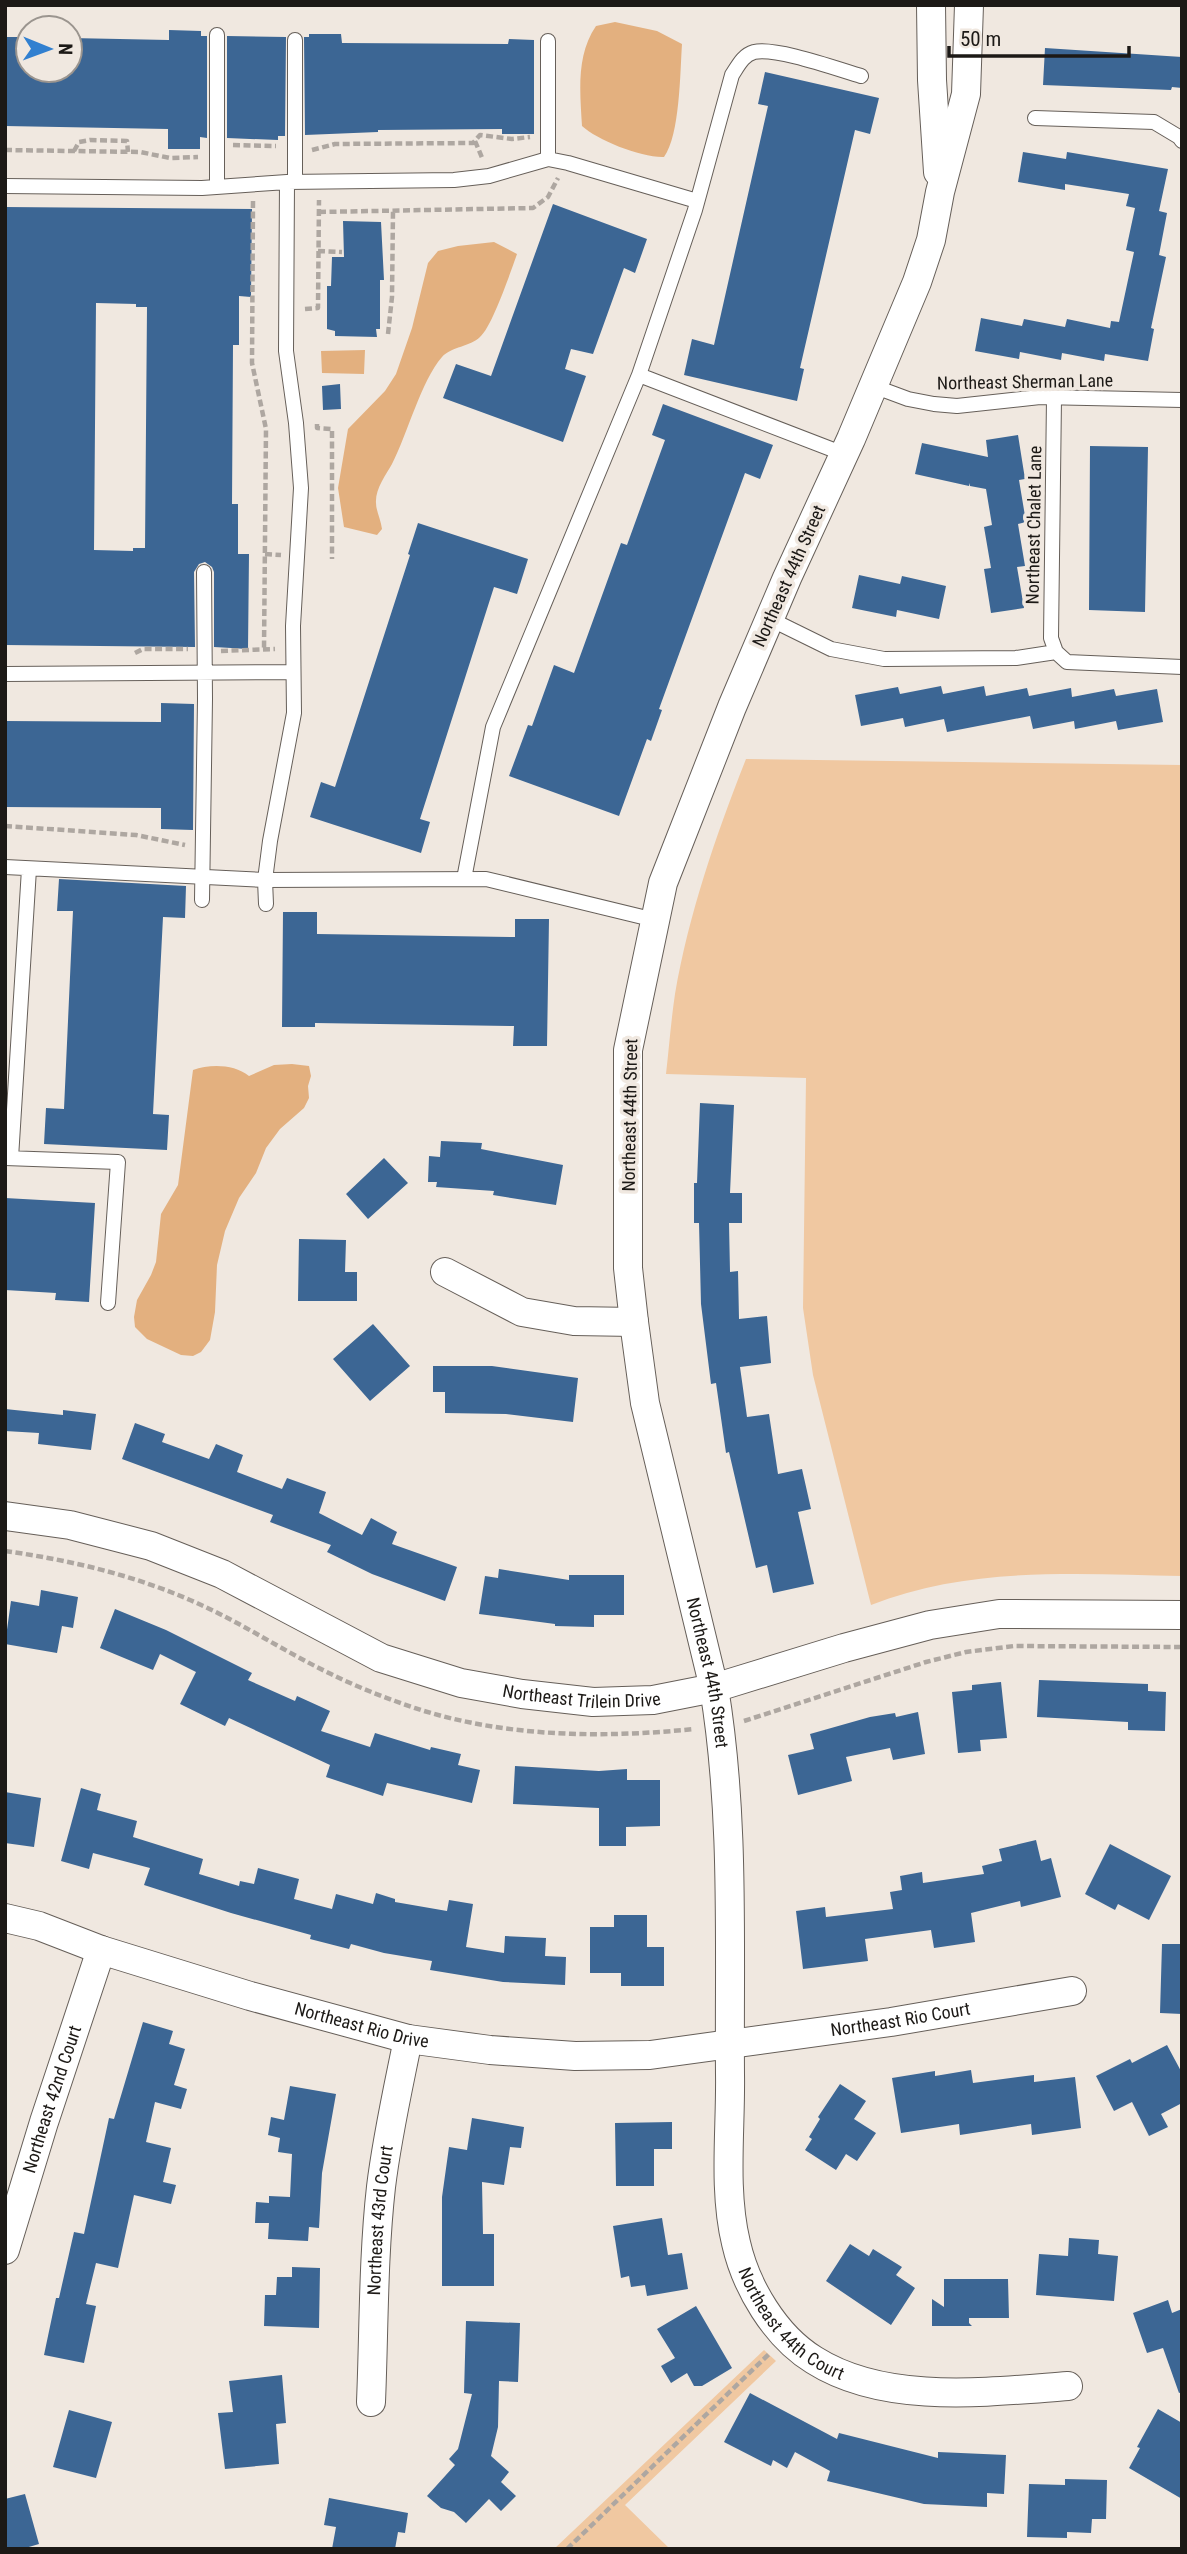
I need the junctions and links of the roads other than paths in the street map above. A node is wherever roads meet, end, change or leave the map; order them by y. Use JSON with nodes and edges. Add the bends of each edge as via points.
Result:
{"nodes":[{"id":1,"x":931,"y":5,"type":"edge"},
{"id":2,"x":969,"y":5,"type":"edge"},
{"id":3,"x":217,"y":35,"type":"dead end"},
{"id":4,"x":295,"y":40,"type":"dead end"},
{"id":5,"x":548,"y":41,"type":"dead end"},
{"id":6,"x":860,"y":76,"type":"dead end"},
{"id":7,"x":1035,"y":118,"type":"dead end"},
{"id":8,"x":1182,"y":141,"type":"edge"},
{"id":9,"x":548,"y":159,"type":"junction"},
{"id":10,"x":291,"y":182,"type":"junction"},
{"id":11,"x":5,"y":186,"type":"edge"},
{"id":12,"x":217,"y":187,"type":"junction"},
{"id":13,"x":940,"y":192,"type":"junction"},
{"id":14,"x":697,"y":201,"type":"junction"},
{"id":15,"x":639,"y":375,"type":"junction"},
{"id":16,"x":873,"y":386,"type":"junction"},
{"id":17,"x":1055,"y":398,"type":"junction"},
{"id":18,"x":1182,"y":400,"type":"edge"},
{"id":19,"x":844,"y":454,"type":"junction"},
{"id":20,"x":204,"y":572,"type":"dead end"},
{"id":21,"x":769,"y":619,"type":"junction"},
{"id":22,"x":1056,"y":652,"type":"junction"},
{"id":23,"x":1182,"y":667,"type":"edge"},
{"id":24,"x":293,"y":672,"type":"junction"},
{"id":25,"x":5,"y":674,"type":"edge"},
{"id":26,"x":204,"y":674,"type":"junction"},
{"id":27,"x":5,"y":867,"type":"edge"},
{"id":28,"x":29,"y":869,"type":"junction"},
{"id":29,"x":203,"y":877,"type":"junction"},
{"id":30,"x":464,"y":879,"type":"junction"},
{"id":31,"x":265,"y":880,"type":"junction"},
{"id":32,"x":202,"y":900,"type":"dead end"},
{"id":33,"x":266,"y":904,"type":"dead end"},
{"id":34,"x":656,"y":919,"type":"junction"},
{"id":35,"x":8,"y":1158,"type":"edge"},
{"id":36,"x":445,"y":1272,"type":"dead end"},
{"id":37,"x":108,"y":1303,"type":"dead end"},
{"id":38,"x":634,"y":1322,"type":"junction"},
{"id":39,"x":5,"y":1517,"type":"edge"},
{"id":40,"x":1182,"y":1615,"type":"edge"},
{"id":41,"x":714,"y":1688,"type":"junction"},
{"id":42,"x":5,"y":1917,"type":"edge"},
{"id":43,"x":102,"y":1950,"type":"junction"},
{"id":44,"x":1072,"y":1991,"type":"dead end"},
{"id":45,"x":408,"y":2039,"type":"junction"},
{"id":46,"x":729,"y":2044,"type":"junction"},
{"id":47,"x":5,"y":2250,"type":"edge"},
{"id":48,"x":1068,"y":2386,"type":"dead end"},
{"id":49,"x":371,"y":2402,"type":"dead end"}],
"edges":[{"from":1,"to":13,"type":"street","name":"Northeast 44th Street"},
{"from":2,"to":13,"type":"street","name":"Northeast 44th Street","via":[[966,94]]},
{"from":3,"to":12,"type":"lane"},
{"from":4,"to":10,"type":"lane"},
{"from":5,"to":9,"type":"lane"},
{"from":6,"to":14,"type":"lane","via":[[772,52],[752,52],[741,60]]},
{"from":7,"to":8,"type":"lane","via":[[1154,122]]},
{"from":9,"to":10,"type":"lane","via":[[489,176],[454,180]]},
{"from":9,"to":14,"type":"lane"},
{"from":10,"to":12,"type":"lane"},
{"from":10,"to":24,"type":"lane","via":[[286,351],[301,488]]},
{"from":11,"to":12,"type":"lane"},
{"from":13,"to":16,"type":"street","name":"Northeast 44th Street","via":[[917,282]]},
{"from":14,"to":15,"type":"lane"},
{"from":15,"to":19,"type":"lane"},
{"from":15,"to":30,"type":"lane","via":[[493,727]]},
{"from":16,"to":17,"type":"lane","name":"Northeast Sherman Lane","via":[[908,399],[957,406]]},
{"from":16,"to":19,"type":"street","name":"Northeast 44th Street"},
{"from":17,"to":18,"type":"lane","name":"Northeast Sherman Lane"},
{"from":17,"to":22,"type":"lane","name":"Northeast Chalet Lane","via":[[1052,638]]},
{"from":19,"to":21,"type":"street","name":"Northeast 44th Street"},
{"from":20,"to":26,"type":"lane"},
{"from":21,"to":22,"type":"lane","via":[[831,649],[884,659],[1016,658]]},
{"from":21,"to":34,"type":"street","name":"Northeast 44th Street","via":[[663,883]]},
{"from":22,"to":23,"type":"lane","via":[[1067,662]]},
{"from":24,"to":26,"type":"lane"},
{"from":24,"to":31,"type":"lane","via":[[294,713]]},
{"from":25,"to":26,"type":"lane"},
{"from":26,"to":29,"type":"lane"},
{"from":27,"to":28,"type":"lane"},
{"from":28,"to":29,"type":"lane"},
{"from":28,"to":35,"type":"lane"},
{"from":29,"to":31,"type":"lane"},
{"from":29,"to":32,"type":"lane"},
{"from":30,"to":31,"type":"lane"},
{"from":30,"to":34,"type":"lane","via":[[486,879]]},
{"from":31,"to":33,"type":"lane"},
{"from":34,"to":38,"type":"street","name":"Northeast 44th Street","via":[[628,1049],[628,1268]]},
{"from":35,"to":37,"type":"lane","via":[[118,1162]]},
{"from":36,"to":38,"type":"street","via":[[522,1312],[574,1321]]},
{"from":38,"to":41,"type":"street","name":"Northeast 44th Street","via":[[645,1403]]},
{"from":39,"to":41,"type":"street","name":"Northeast Trilein Drive","via":[[70,1525],[151,1546],[222,1574],[381,1658],[461,1683],[593,1702],[653,1700]]},
{"from":40,"to":41,"type":"street","name":"Northeast Trilein Drive","via":[[999,1614],[930,1625]]},
{"from":41,"to":46,"type":"street","name":"Northeast 44th Street","via":[[727,1789]]},
{"from":42,"to":43,"type":"street","name":"Northeast Rio Drive"},
{"from":43,"to":45,"type":"street","name":"Northeast Rio Drive"},
{"from":43,"to":47,"type":"street","name":"Northeast 42nd Court"},
{"from":44,"to":46,"type":"street","name":"Northeast Rio Court"},
{"from":45,"to":46,"type":"street","name":"Northeast Rio Drive","via":[[575,2056],[650,2054]]},
{"from":45,"to":49,"type":"street","name":"Northeast 43rd Court","via":[[381,2188]]},
{"from":46,"to":48,"type":"street","name":"Northeast 44th Court","via":[[735,2241],[753,2288],[787,2339],[813,2360],[880,2386],[994,2391]]}]}
